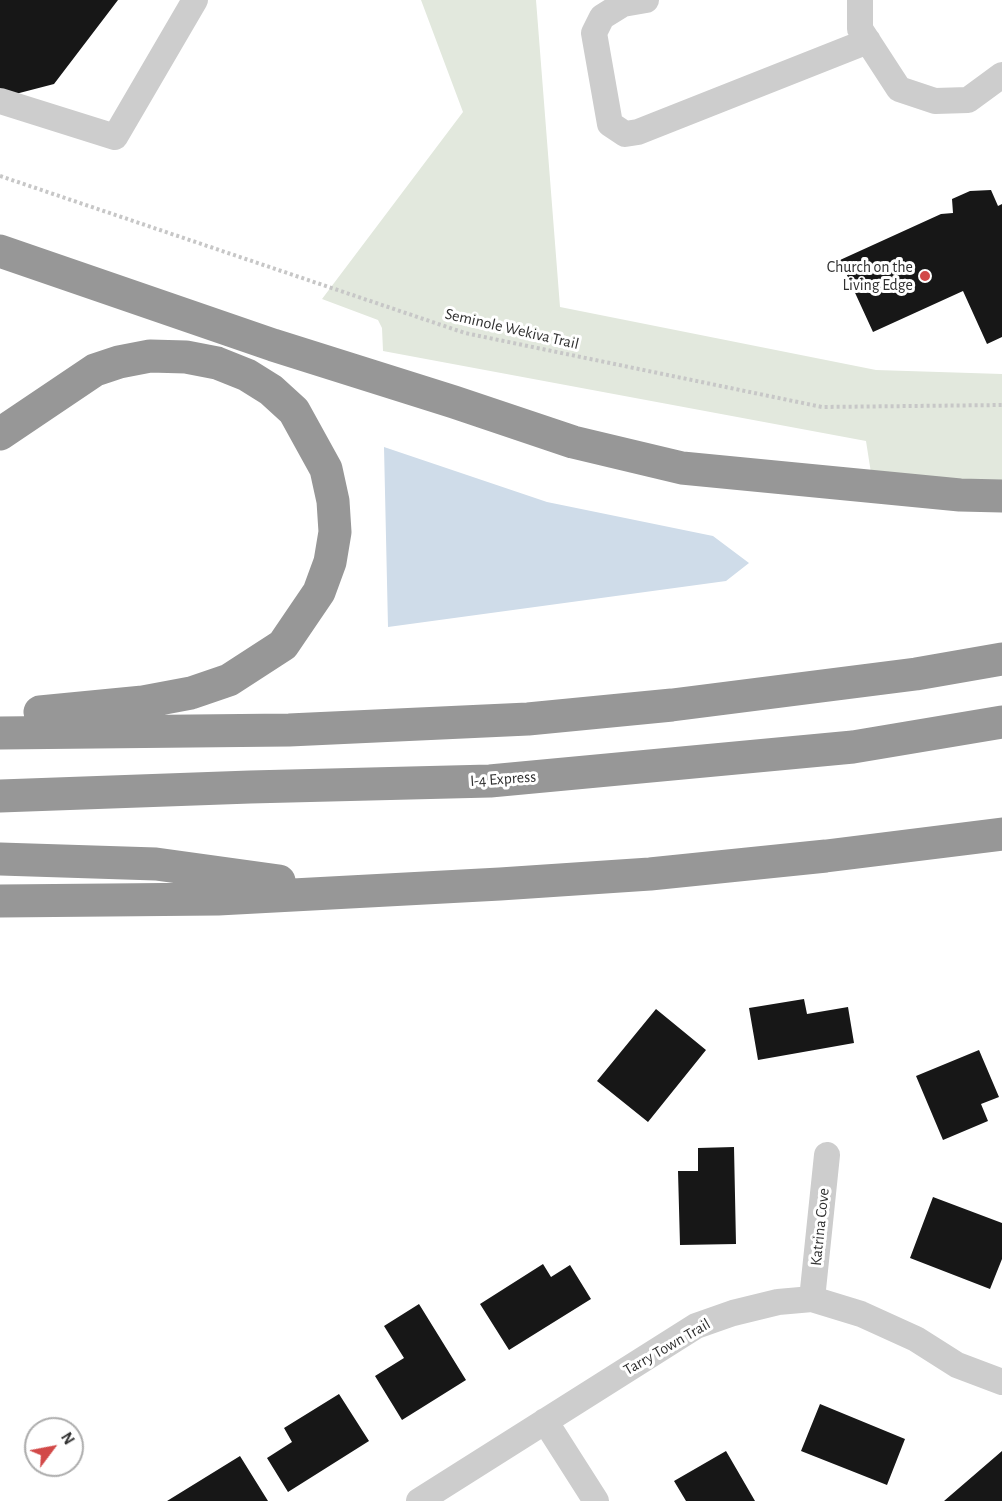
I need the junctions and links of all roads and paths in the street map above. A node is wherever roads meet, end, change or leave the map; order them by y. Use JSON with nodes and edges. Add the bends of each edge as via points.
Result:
{"nodes":[{"id":1,"x":195,"y":0,"type":"edge"},
{"id":2,"x":646,"y":0,"type":"edge"},
{"id":3,"x":860,"y":0,"type":"edge"},
{"id":4,"x":868,"y":41,"type":"junction"},
{"id":5,"x":1002,"y":75,"type":"edge"},
{"id":6,"x":0,"y":101,"type":"edge"},
{"id":7,"x":0,"y":176,"type":"edge"},
{"id":8,"x":0,"y":251,"type":"edge"},
{"id":9,"x":1002,"y":405,"type":"edge"},
{"id":10,"x":0,"y":434,"type":"edge"},
{"id":11,"x":1002,"y":496,"type":"edge"},
{"id":12,"x":1002,"y":659,"type":"edge"},
{"id":13,"x":0,"y":716,"type":"edge"},
{"id":14,"x":1002,"y":722,"type":"edge"},
{"id":15,"x":0,"y":733,"type":"edge"},
{"id":16,"x":0,"y":796,"type":"edge"},
{"id":17,"x":1002,"y":834,"type":"edge"},
{"id":18,"x":0,"y":859,"type":"edge"},
{"id":19,"x":359,"y":892,"type":"junction"},
{"id":20,"x":0,"y":901,"type":"edge"},
{"id":21,"x":827,"y":1155,"type":"dead end"},
{"id":22,"x":812,"y":1299,"type":"junction"},
{"id":23,"x":1002,"y":1382,"type":"edge"},
{"id":24,"x":545,"y":1421,"type":"junction"},
{"id":25,"x":419,"y":1501,"type":"edge"},
{"id":26,"x":596,"y":1501,"type":"edge"}],
"edges":[{"from":1,"to":6,"type":"street","via":[[115,137]]},
{"from":2,"to":4,"type":"street","via":[[623,4],[602,17],[594,33],[610,124],[625,134]]},
{"from":3,"to":4,"type":"street","via":[[860,29]]},
{"from":4,"to":5,"type":"street","via":[[899,89],[935,101],[968,100]]},
{"from":7,"to":9,"type":"path","name":"Seminole Wekiva Trail","via":[[465,333],[822,407]]},
{"from":8,"to":11,"type":"highway","via":[[573,442],[682,468]]},
{"from":10,"to":13,"type":"highway","via":[[95,370],[119,362],[150,356],[217,363],[248,375],[294,411],[326,469],[335,531],[330,562],[319,592],[283,645],[228,680],[191,693],[142,702]]},
{"from":12,"to":15,"type":"highway","via":[[916,674],[528,719],[289,730]]},
{"from":14,"to":16,"type":"highway","name":"I-4 Express","via":[[853,747],[490,781]]},
{"from":17,"to":19,"type":"highway","via":[[650,874]]},
{"from":18,"to":19,"type":"highway","via":[[156,864]]},
{"from":19,"to":20,"type":"highway","via":[[219,899]]},
{"from":21,"to":22,"type":"street","name":"Katrina Cove"},
{"from":22,"to":23,"type":"street","name":"Tarry Town Trail","via":[[861,1314],[915,1339],[957,1365]]},
{"from":22,"to":24,"type":"street","name":"Tarry Town Trail","via":[[778,1302],[696,1326]]},
{"from":24,"to":25,"type":"street","name":"Tarry Town Trail"},
{"from":24,"to":26,"type":"street"}]}
